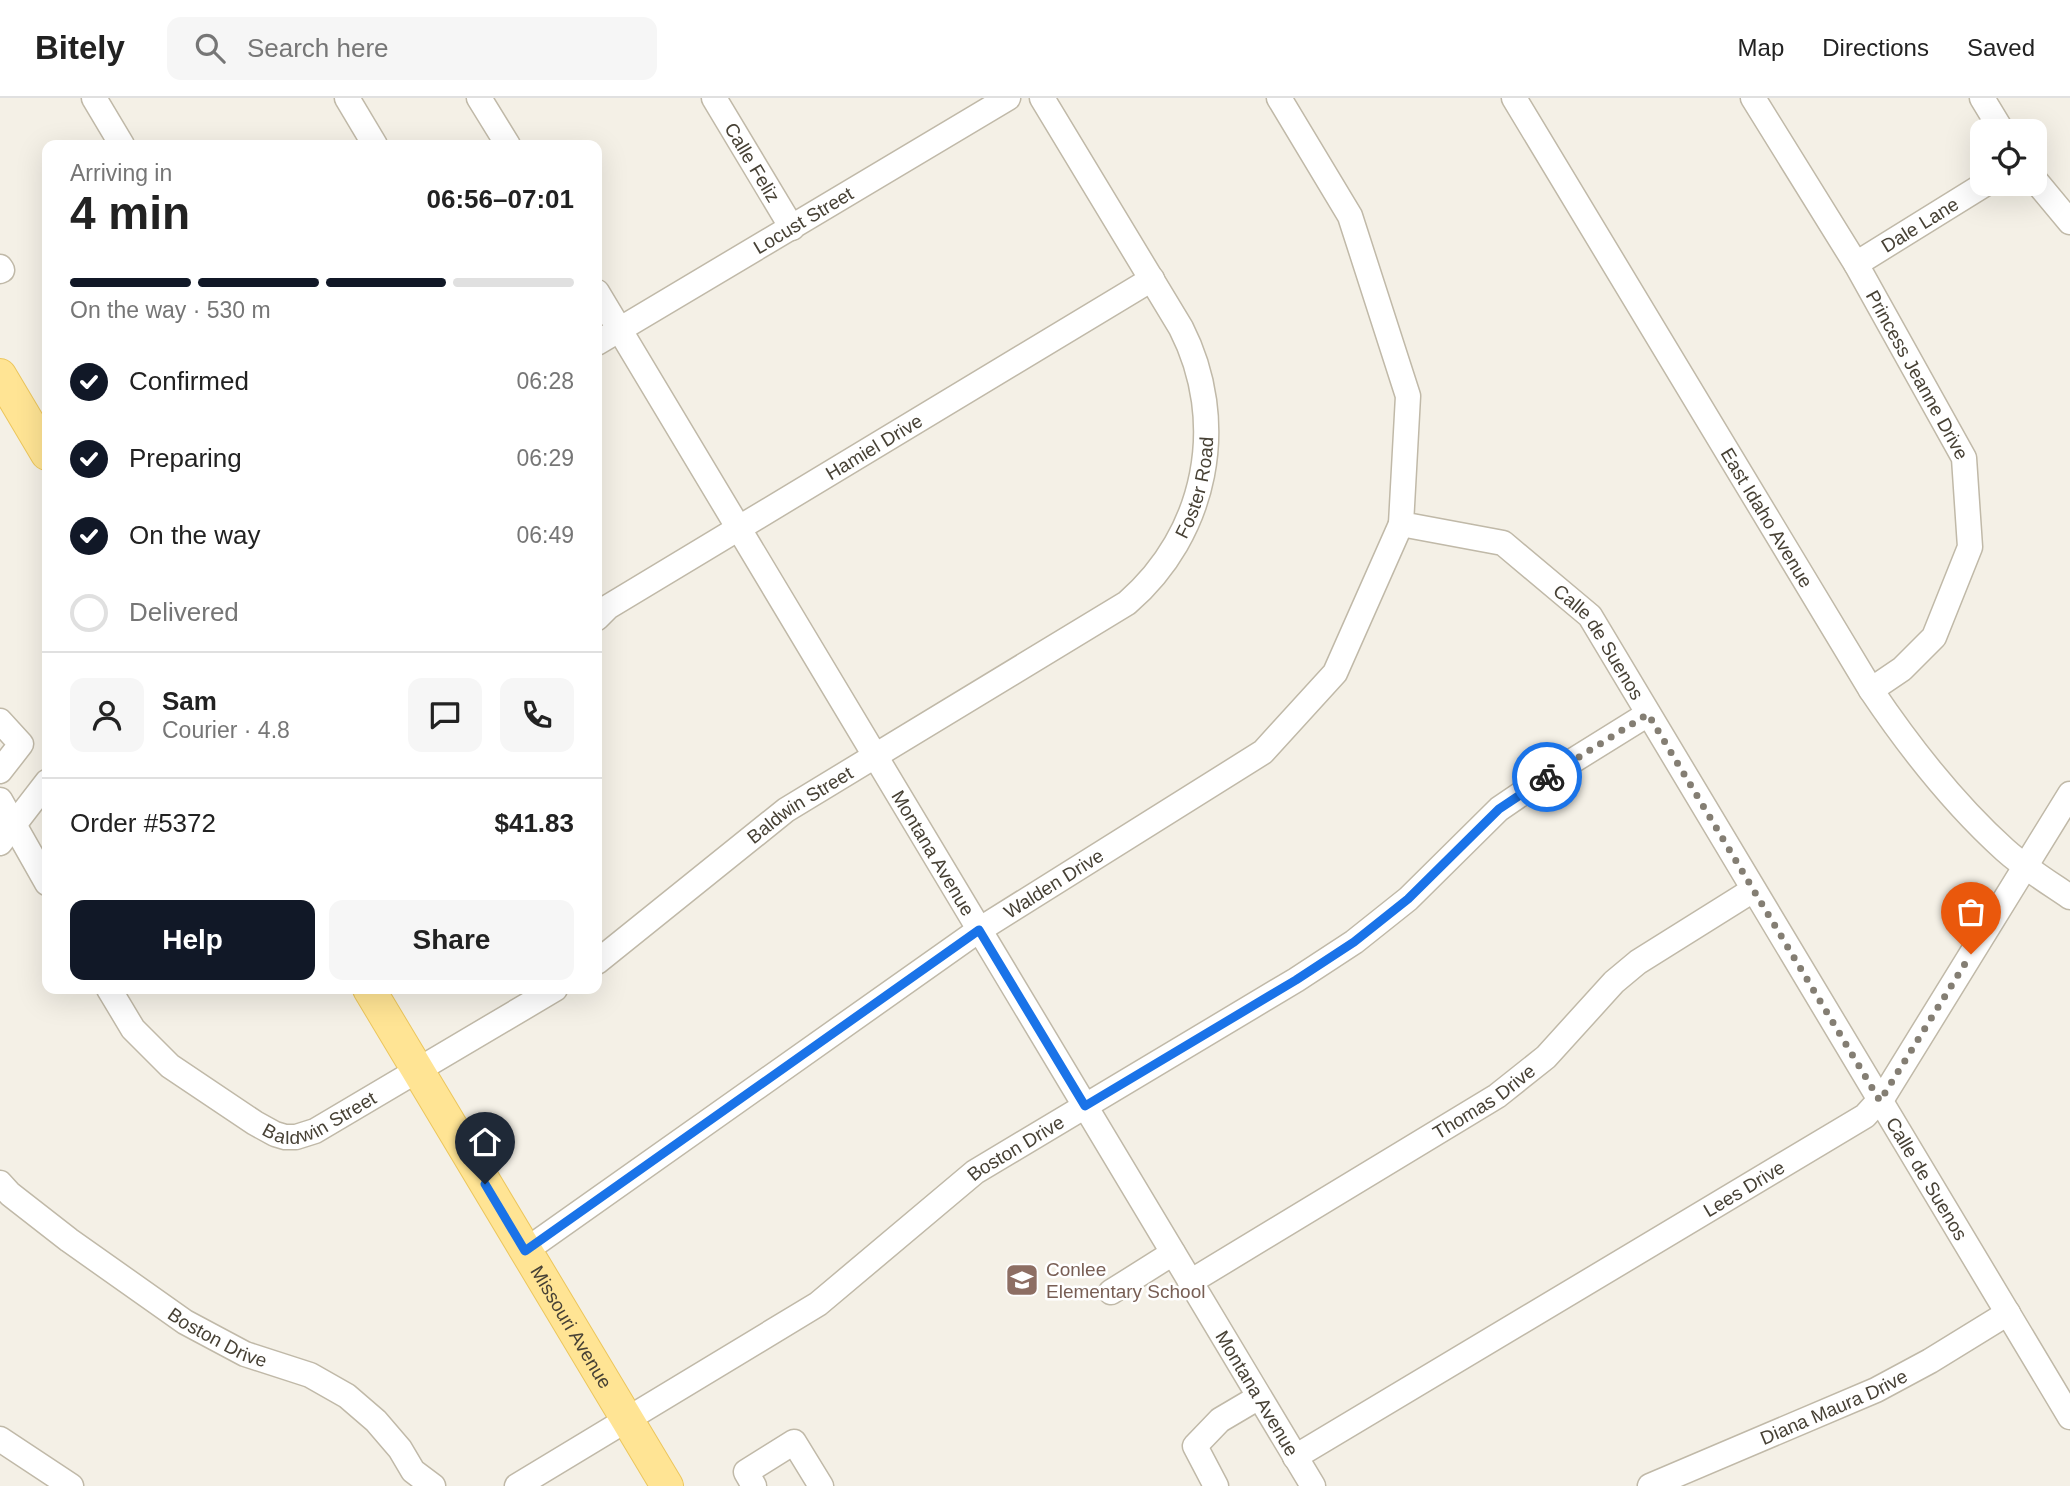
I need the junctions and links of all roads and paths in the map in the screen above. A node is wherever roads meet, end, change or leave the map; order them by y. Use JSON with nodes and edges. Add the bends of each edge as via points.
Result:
{"nodes":[{"id":1,"x":94,"y":98,"type":"edge"},
{"id":2,"x":347,"y":98,"type":"edge"},
{"id":3,"x":479,"y":98,"type":"edge"},
{"id":4,"x":714,"y":98,"type":"edge"},
{"id":5,"x":1008,"y":98,"type":"edge"},
{"id":6,"x":1042,"y":98,"type":"edge"},
{"id":7,"x":1279,"y":98,"type":"edge"},
{"id":8,"x":1514,"y":98,"type":"edge"},
{"id":9,"x":1753,"y":98,"type":"edge"},
{"id":10,"x":1982,"y":98,"type":"edge"},
{"id":11,"x":1995,"y":119,"type":"edge"},
{"id":12,"x":119,"y":140,"type":"edge"},
{"id":13,"x":372,"y":140,"type":"edge"},
{"id":14,"x":505,"y":140,"type":"edge"},
{"id":15,"x":1970,"y":193,"type":"edge"},
{"id":16,"x":2047,"y":194,"type":"edge"},
{"id":17,"x":2070,"y":222,"type":"edge"},
{"id":18,"x":792,"y":228,"type":"junction"},
{"id":19,"x":1856,"y":264,"type":"junction"},
{"id":20,"x":1152,"y":279,"type":"junction"},
{"id":21,"x":602,"y":300,"type":"edge"},
{"id":22,"x":620,"y":330,"type":"junction"},
{"id":23,"x":602,"y":340,"type":"edge"},
{"id":24,"x":0,"y":375,"type":"edge"},
{"id":25,"x":42,"y":446,"type":"edge"},
{"id":26,"x":1401,"y":524,"type":"junction"},
{"id":27,"x":739,"y":529,"type":"junction"},
{"id":28,"x":602,"y":613,"type":"edge"},
{"id":29,"x":1871,"y":690,"type":"junction"},
{"id":30,"x":1648,"y":714,"type":"junction"},
{"id":31,"x":0,"y":721,"type":"edge"},
{"id":32,"x":875,"y":756,"type":"junction"},
{"id":33,"x":0,"y":771,"type":"edge"},
{"id":34,"x":42,"y":789,"type":"edge"},
{"id":35,"x":2070,"y":794,"type":"edge"},
{"id":36,"x":0,"y":800,"type":"edge"},
{"id":37,"x":7,"y":835,"type":"edge"},
{"id":38,"x":2025,"y":866,"type":"junction"},
{"id":39,"x":42,"y":877,"type":"edge"},
{"id":40,"x":1753,"y":890,"type":"junction"},
{"id":41,"x":2070,"y":897,"type":"edge"},
{"id":42,"x":979,"y":930,"type":"junction"},
{"id":43,"x":602,"y":956,"type":"edge"},
{"id":44,"x":112,"y":994,"type":"edge"},
{"id":45,"x":372,"y":994,"type":"edge"},
{"id":46,"x":547,"y":994,"type":"edge"},
{"id":47,"x":419,"y":1071,"type":"junction"},
{"id":48,"x":1880,"y":1101,"type":"junction"},
{"id":49,"x":1085,"y":1106,"type":"junction"},
{"id":50,"x":0,"y":1183,"type":"edge"},
{"id":51,"x":525,"y":1251,"type":"junction"},
{"id":52,"x":1173,"y":1253,"type":"junction"},
{"id":53,"x":1190,"y":1282,"type":"junction"},
{"id":54,"x":1111,"y":1292,"type":"dead end"},
{"id":55,"x":2008,"y":1313,"type":"junction"},
{"id":56,"x":1259,"y":1396,"type":"junction"},
{"id":57,"x":2070,"y":1417,"type":"edge"},
{"id":58,"x":626,"y":1419,"type":"junction"},
{"id":59,"x":0,"y":1439,"type":"edge"},
{"id":60,"x":1295,"y":1457,"type":"junction"},
{"id":61,"x":71,"y":1486,"type":"edge"},
{"id":62,"x":433,"y":1486,"type":"edge"},
{"id":63,"x":517,"y":1486,"type":"edge"},
{"id":64,"x":667,"y":1486,"type":"edge"},
{"id":65,"x":754,"y":1486,"type":"edge"},
{"id":66,"x":821,"y":1486,"type":"edge"},
{"id":67,"x":1216,"y":1486,"type":"edge"},
{"id":68,"x":1313,"y":1486,"type":"edge"},
{"id":69,"x":1650,"y":1486,"type":"edge"}],
"edges":[{"from":1,"to":12,"type":"street"},
{"from":2,"to":13,"type":"street"},
{"from":3,"to":14,"type":"street"},
{"from":4,"to":18,"type":"street","name":"Calle Feliz"},
{"from":5,"to":18,"type":"street","name":"Locust Street"},
{"from":6,"to":20,"type":"street","name":"Foster Road"},
{"from":7,"to":26,"type":"street","via":[[1350,216],[1408,396]]},
{"from":8,"to":29,"type":"street","name":"East Idaho Avenue"},
{"from":9,"to":19,"type":"street","name":"Princess Jeanne Drive"},
{"from":10,"to":11,"type":"street"},
{"from":15,"to":19,"type":"street","name":"Dale Lane"},
{"from":16,"to":17,"type":"street"},
{"from":18,"to":22,"type":"street","name":"Locust Street"},
{"from":19,"to":29,"type":"street","name":"Princess Jeanne Drive","via":[[1964,458],[1970,547],[1934,637],[1902,669]]},
{"from":20,"to":27,"type":"street","name":"Hamiel Drive"},
{"from":20,"to":32,"type":"street","name":"Foster Road","via":[[1188,342],[1206,408],[1202,478],[1180,538],[1146,585],[1116,611]]},
{"from":21,"to":22,"type":"street","name":"Montana Avenue"},
{"from":22,"to":23,"type":"street","name":"Locust Street"},
{"from":22,"to":27,"type":"street","name":"Montana Avenue"},
{"from":24,"to":25,"type":"main road"},
{"from":26,"to":30,"type":"street","name":"Calle de Suenos","via":[[1503,543],[1590,616]]},
{"from":26,"to":42,"type":"street","name":"Walden Drive","via":[[1335,673],[1263,752]]},
{"from":27,"to":28,"type":"street","name":"Hamiel Drive"},
{"from":27,"to":32,"type":"street","name":"Montana Avenue"},
{"from":29,"to":38,"type":"street","name":"East Idaho Avenue","via":[[1935,778]]},
{"from":30,"to":40,"type":"street","name":"Calle de Suenos"},
{"from":30,"to":49,"type":"street","name":"Boston Drive","via":[[1499,809],[1408,899],[1354,942]]},
{"from":31,"to":33,"type":"street","via":[[20,744]]},
{"from":32,"to":42,"type":"street","name":"Montana Avenue"},
{"from":32,"to":43,"type":"street","name":"Baldwin Street","via":[[779,815]]},
{"from":34,"to":37,"type":"street"},
{"from":35,"to":38,"type":"street","name":"Lees Drive"},
{"from":36,"to":37,"type":"street"},
{"from":37,"to":39,"type":"street"},
{"from":38,"to":41,"type":"street","name":"East Idaho Avenue"},
{"from":38,"to":48,"type":"street","name":"Lees Drive"},
{"from":40,"to":48,"type":"street","name":"Calle de Suenos"},
{"from":40,"to":53,"type":"street","name":"Thomas Drive","via":[[1638,962],[1546,1057],[1497,1097]]},
{"from":42,"to":49,"type":"street","name":"Montana Avenue"},
{"from":42,"to":51,"type":"street","name":"Walden Drive"},
{"from":44,"to":47,"type":"street","name":"Baldwin Street","via":[[133,1029],[170,1066],[255,1123],[285,1137],[315,1132]]},
{"from":45,"to":47,"type":"main road","name":"Missouri Avenue"},
{"from":46,"to":47,"type":"street","name":"Baldwin Street"},
{"from":47,"to":51,"type":"main road","name":"Missouri Avenue"},
{"from":48,"to":55,"type":"street","name":"Calle de Suenos"},
{"from":48,"to":60,"type":"street","name":"Lees Drive","via":[[1865,1116]]},
{"from":49,"to":52,"type":"street","name":"Montana Avenue"},
{"from":49,"to":58,"type":"street","name":"Boston Drive","via":[[975,1172],[818,1304]]},
{"from":50,"to":62,"type":"street","name":"Boston Drive","via":[[68,1240],[186,1322],[245,1354],[310,1375],[347,1396],[376,1421],[413,1471]]},
{"from":51,"to":58,"type":"main road","name":"Missouri Avenue"},
{"from":52,"to":53,"type":"street","name":"Montana Avenue"},
{"from":52,"to":54,"type":"street"},
{"from":53,"to":56,"type":"street","name":"Montana Avenue"},
{"from":55,"to":57,"type":"street","name":"Calle de Suenos"},
{"from":55,"to":69,"type":"street","name":"Diana Maura Drive","via":[[1876,1390]]},
{"from":56,"to":60,"type":"street","name":"Montana Avenue"},
{"from":56,"to":67,"type":"street","via":[[1220,1420],[1195,1446]]},
{"from":58,"to":63,"type":"street","name":"Boston Drive"},
{"from":58,"to":64,"type":"main road","name":"Missouri Avenue"},
{"from":59,"to":61,"type":"street"},
{"from":60,"to":68,"type":"street","name":"Montana Avenue"},
{"from":65,"to":66,"type":"street","via":[[746,1472],[794,1442]]}]}
